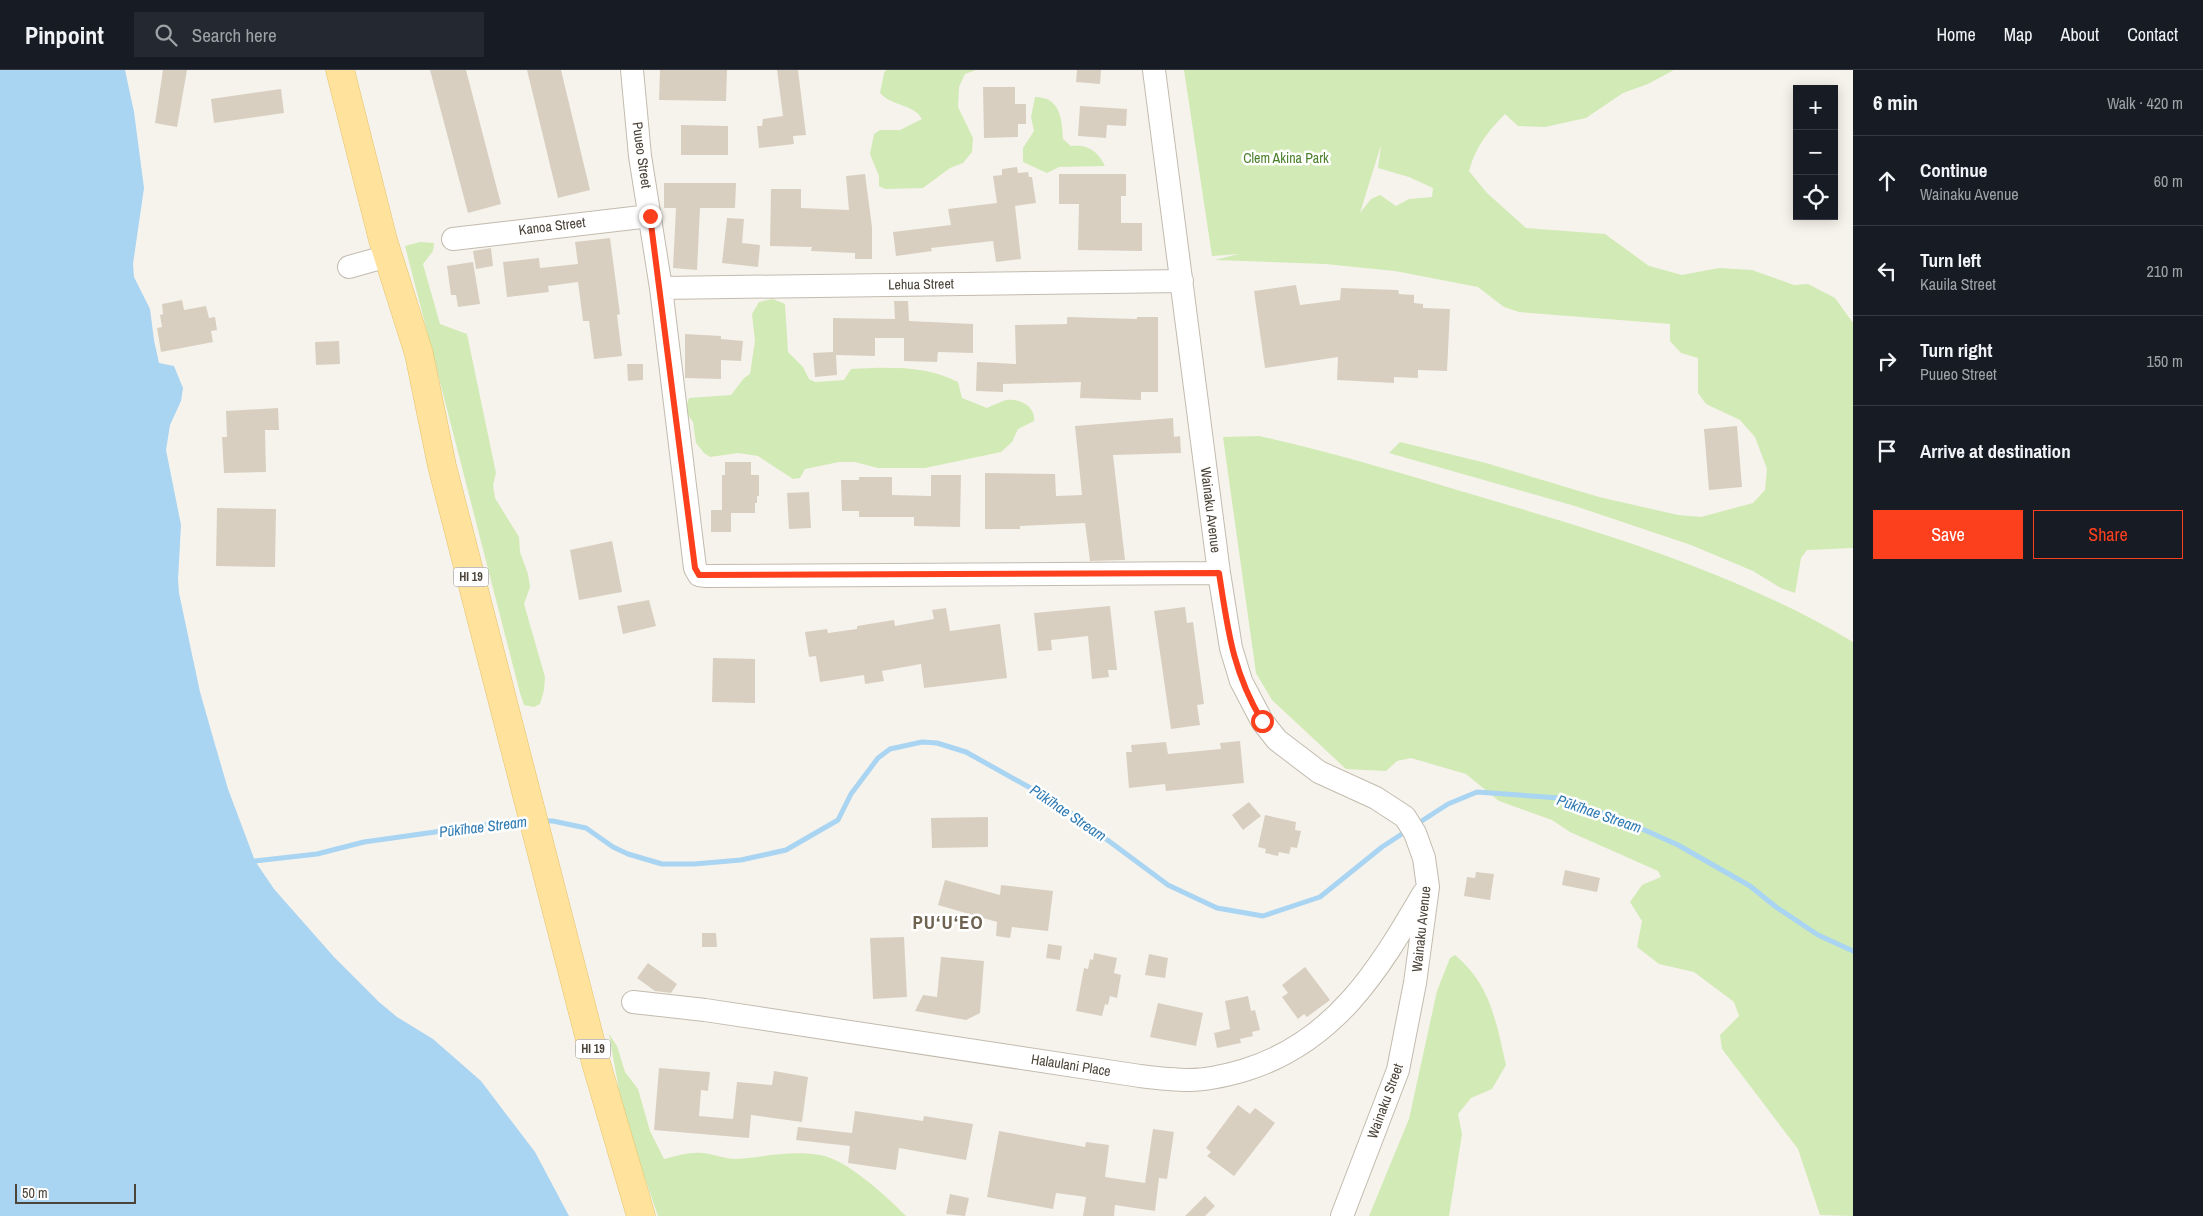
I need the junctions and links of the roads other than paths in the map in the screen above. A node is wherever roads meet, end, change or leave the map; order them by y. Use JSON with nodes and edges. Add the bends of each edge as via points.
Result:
{"nodes":[{"id":1,"x":340,"y":70,"type":"edge"},
{"id":2,"x":632,"y":70,"type":"edge"},
{"id":3,"x":1154,"y":70,"type":"edge"},
{"id":4,"x":650,"y":216,"type":"junction"},
{"id":5,"x":454,"y":238,"type":"dead end"},
{"id":6,"x":388,"y":256,"type":"junction"},
{"id":7,"x":349,"y":267,"type":"dead end"},
{"id":8,"x":1182,"y":281,"type":"junction"},
{"id":9,"x":661,"y":288,"type":"junction"},
{"id":10,"x":1219,"y":573,"type":"junction"},
{"id":11,"x":1428,"y":887,"type":"junction"},
{"id":12,"x":1415,"y":983,"type":"joint"},
{"id":13,"x":633,"y":1002,"type":"dead end"},
{"id":14,"x":641,"y":1216,"type":"edge"},
{"id":15,"x":1342,"y":1216,"type":"edge"}],
"edges":[{"from":1,"to":6,"type":"main road","number":"HI 19"},
{"from":2,"to":4,"type":"street","name":"Puueo Street","via":[[640,156]]},
{"from":3,"to":8,"type":"street","name":"Wainaku Avenue"},
{"from":4,"to":5,"type":"street","name":"Kanoa Street"},
{"from":4,"to":9,"type":"street","name":"Puueo Street"},
{"from":6,"to":7,"type":"street"},
{"from":6,"to":14,"type":"main road","number":"HI 19","via":[[419,354],[442,466],[596,1063]]},
{"from":8,"to":9,"type":"street","name":"Lehua Street"},
{"from":8,"to":10,"type":"street","name":"Wainaku Avenue"},
{"from":9,"to":10,"type":"street","name":"Puueo Street","via":[[695,568],[699,575]]},
{"from":10,"to":11,"type":"street","name":"Wainaku Avenue","via":[[1231,648],[1241,681],[1262,721],[1278,740],[1319,772],[1376,798],[1405,817],[1424,858]]},
{"from":11,"to":12,"type":"street","name":"Wainaku Avenue"},
{"from":11,"to":13,"type":"street","name":"Halaulani Place","via":[[1367,982],[1324,1028],[1292,1051],[1227,1075],[1191,1080],[1140,1076]]},
{"from":12,"to":15,"type":"street","name":"Wainaku Street","via":[[1398,1070]]}]}
